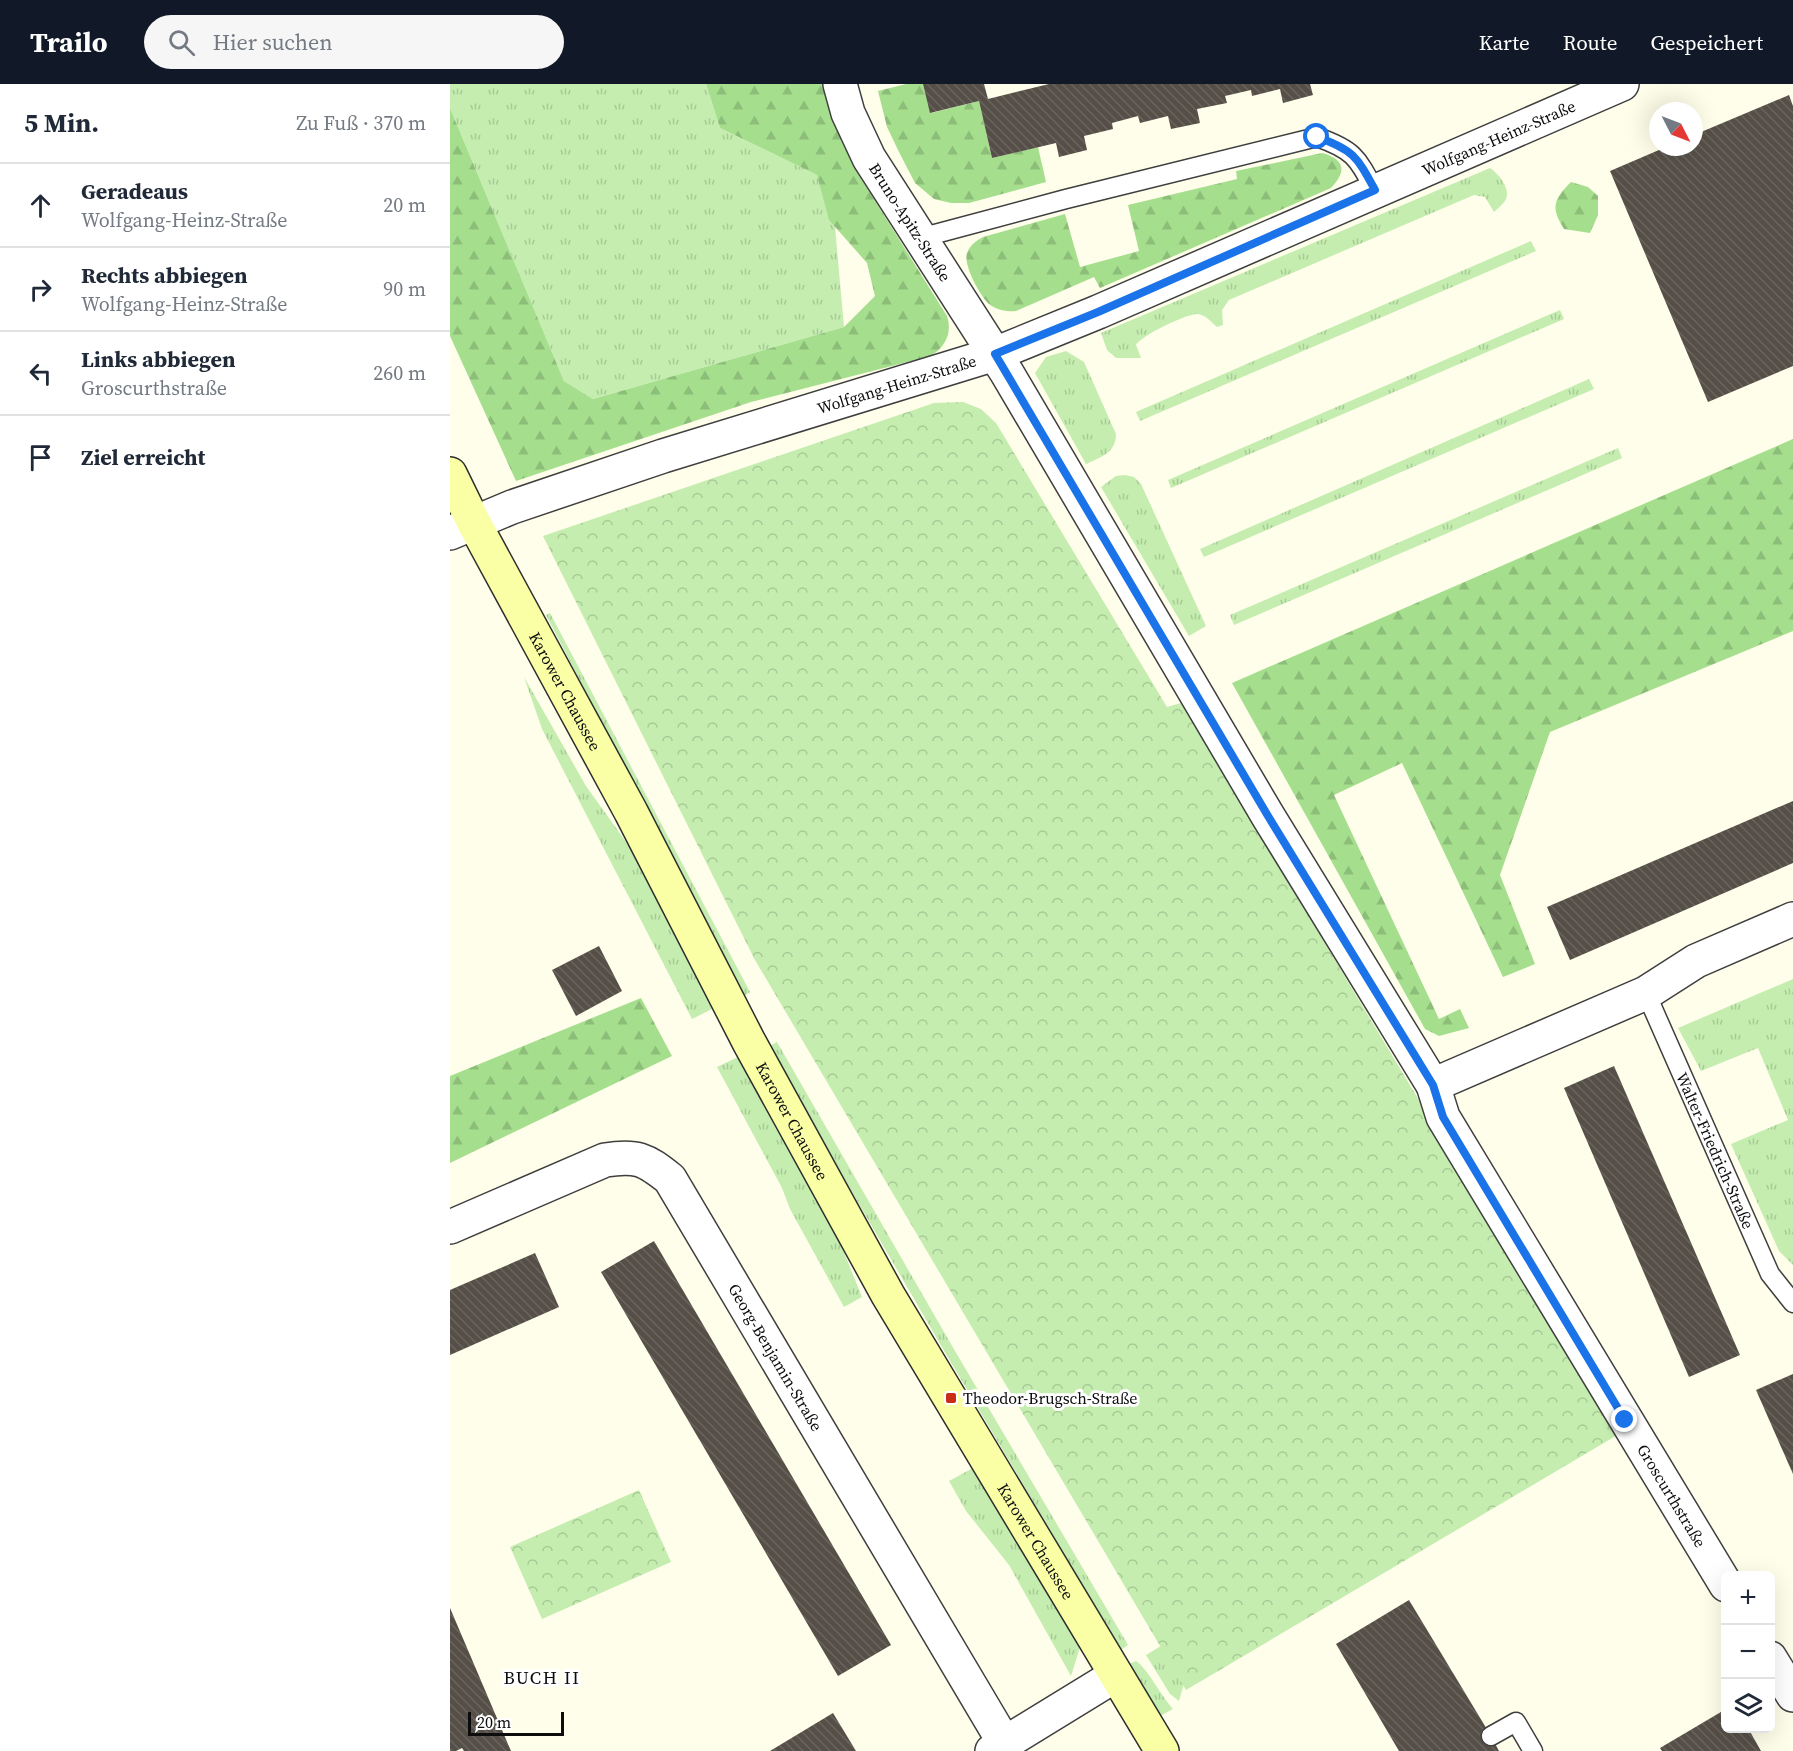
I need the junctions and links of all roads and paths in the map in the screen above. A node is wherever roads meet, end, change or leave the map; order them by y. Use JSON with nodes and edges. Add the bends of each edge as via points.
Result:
{"nodes":[{"id":1,"x":840,"y":84,"type":"edge"},
{"id":2,"x":1622,"y":84,"type":"edge"},
{"id":3,"x":1375,"y":190,"type":"junction"},
{"id":4,"x":920,"y":238,"type":"junction"},
{"id":5,"x":995,"y":354,"type":"junction"},
{"id":6,"x":450,"y":474,"type":"edge"},
{"id":7,"x":462,"y":528,"type":"edge"},
{"id":8,"x":1793,"y":919,"type":"edge"},
{"id":9,"x":1646,"y":993,"type":"junction"},
{"id":10,"x":1433,"y":1085,"type":"junction"},
{"id":11,"x":450,"y":1227,"type":"edge"},
{"id":12,"x":1793,"y":1303,"type":"edge"},
{"id":13,"x":1721,"y":1578,"type":"edge"},
{"id":14,"x":1775,"y":1666,"type":"edge"},
{"id":15,"x":1116,"y":1675,"type":"junction"},
{"id":16,"x":1793,"y":1695,"type":"edge"},
{"id":17,"x":1491,"y":1736,"type":"dead end"},
{"id":18,"x":999,"y":1747,"type":"edge"},
{"id":19,"x":1162,"y":1751,"type":"edge"},
{"id":20,"x":1533,"y":1751,"type":"edge"}],
"edges":[{"from":1,"to":4,"type":"street","name":"Bruno-Apitz-Straße","via":[[868,158]]},
{"from":2,"to":3,"type":"street","name":"Wolfgang-Heinz-Straße"},
{"from":3,"to":4,"type":"lane","via":[[1360,162],[1342,146],[1317,137]]},
{"from":3,"to":5,"type":"street","name":"Wolfgang-Heinz-Straße"},
{"from":4,"to":5,"type":"street","name":"Bruno-Apitz-Straße"},
{"from":5,"to":7,"type":"street","name":"Wolfgang-Heinz-Straße","via":[[663,456]]},
{"from":5,"to":10,"type":"street","name":"Groscurthstraße","via":[[1268,816]]},
{"from":6,"to":7,"type":"main road","name":"Karower Chaussee"},
{"from":7,"to":15,"type":"main road","name":"Karower Chaussee","via":[[631,812],[749,1042],[888,1295]]},
{"from":8,"to":9,"type":"street","via":[[1696,962]]},
{"from":9,"to":10,"type":"street"},
{"from":9,"to":12,"type":"lane","name":"Walter-Friedrich-Straße","via":[[1770,1274]]},
{"from":10,"to":13,"type":"street","name":"Groscurthstraße","via":[[1443,1117]]},
{"from":11,"to":18,"type":"street","name":"Georg-Benjamin-Straße","via":[[604,1160],[627,1157],[650,1163],[670,1179]]},
{"from":14,"to":16,"type":"street"},
{"from":15,"to":18,"type":"street"},
{"from":15,"to":19,"type":"main road","name":"Karower Chaussee"},
{"from":17,"to":20,"type":"lane","via":[[1516,1722]]}]}
